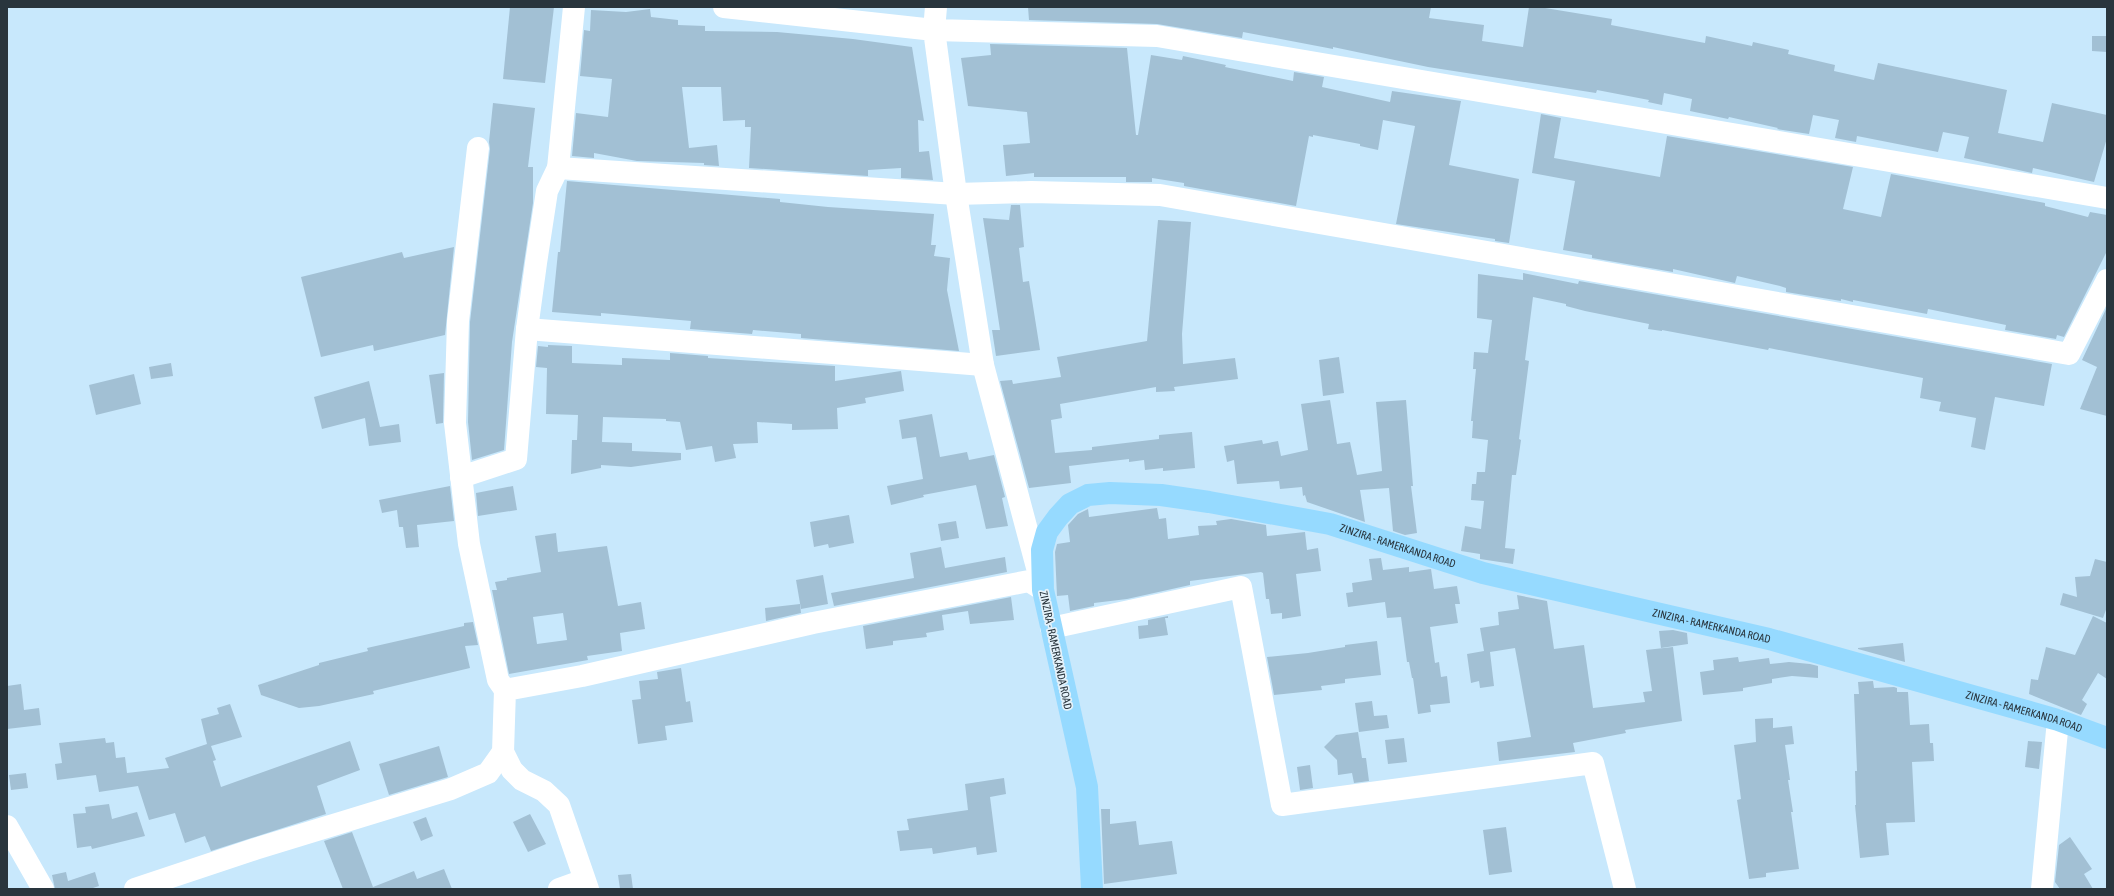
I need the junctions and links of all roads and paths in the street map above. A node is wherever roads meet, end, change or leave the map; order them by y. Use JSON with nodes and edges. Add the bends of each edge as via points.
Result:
{"nodes":[{"id":1,"x":574,"y":7,"type":"edge"},
{"id":2,"x":724,"y":7,"type":"edge"},
{"id":3,"x":936,"y":7,"type":"edge"},
{"id":4,"x":934,"y":30,"type":"junction"},
{"id":5,"x":478,"y":148,"type":"dead end"},
{"id":6,"x":558,"y":168,"type":"junction"},
{"id":7,"x":956,"y":194,"type":"junction"},
{"id":8,"x":2107,"y":198,"type":"edge"},
{"id":9,"x":2107,"y":280,"type":"edge"},
{"id":10,"x":527,"y":328,"type":"junction"},
{"id":11,"x":983,"y":365,"type":"junction"},
{"id":12,"x":461,"y":476,"type":"junction"},
{"id":13,"x":1042,"y":590,"type":"junction"},
{"id":14,"x":1052,"y":628,"type":"junction"},
{"id":15,"x":505,"y":690,"type":"junction"},
{"id":16,"x":2058,"y":720,"type":"junction"},
{"id":17,"x":2107,"y":738,"type":"edge"},
{"id":18,"x":503,"y":752,"type":"junction"},
{"id":19,"x":7,"y":826,"type":"edge"},
{"id":20,"x":586,"y":884,"type":"edge"},
{"id":21,"x":43,"y":889,"type":"edge"},
{"id":22,"x":135,"y":889,"type":"edge"},
{"id":23,"x":559,"y":889,"type":"edge"},
{"id":24,"x":1092,"y":889,"type":"edge"},
{"id":25,"x":1625,"y":889,"type":"edge"},
{"id":26,"x":2042,"y":889,"type":"edge"}],
"edges":[{"from":1,"to":6,"type":"street"},
{"from":2,"to":4,"type":"street"},
{"from":3,"to":4,"type":"street"},
{"from":4,"to":7,"type":"street"},
{"from":4,"to":8,"type":"street","via":[[1157,36]]},
{"from":5,"to":12,"type":"street","via":[[458,321],[455,423]]},
{"from":6,"to":7,"type":"street"},
{"from":6,"to":10,"type":"street","via":[[547,191]]},
{"from":7,"to":9,"type":"street","via":[[1031,192],[1160,195],[2069,354]]},
{"from":7,"to":11,"type":"street"},
{"from":10,"to":11,"type":"street"},
{"from":10,"to":12,"type":"street","via":[[516,459]]},
{"from":11,"to":13,"type":"street"},
{"from":12,"to":15,"type":"street","via":[[469,544],[498,680]]},
{"from":13,"to":14,"type":"main road","name":"ZINZIRA - RAMERKANDA ROAD"},
{"from":13,"to":15,"type":"street","via":[[1029,581],[813,623],[582,676]]},
{"from":13,"to":16,"type":"main road","name":"ZINZIRA - RAMERKANDA ROAD","via":[[1042,550],[1048,532],[1070,504],[1088,495],[1161,495],[1330,524],[1483,573],[1769,639]]},
{"from":14,"to":24,"type":"main road","name":"ZINZIRA - RAMERKANDA ROAD","via":[[1087,787]]},
{"from":14,"to":25,"type":"street","via":[[1240,587],[1282,805],[1593,762]]},
{"from":15,"to":18,"type":"street"},
{"from":16,"to":17,"type":"main road","name":"ZINZIRA - RAMERKANDA ROAD"},
{"from":16,"to":26,"type":"street"},
{"from":18,"to":20,"type":"street","via":[[512,770],[522,780],[544,791],[559,805]]},
{"from":18,"to":22,"type":"street","via":[[488,772],[451,789]]},
{"from":19,"to":21,"type":"street"},
{"from":20,"to":23,"type":"street"}]}
